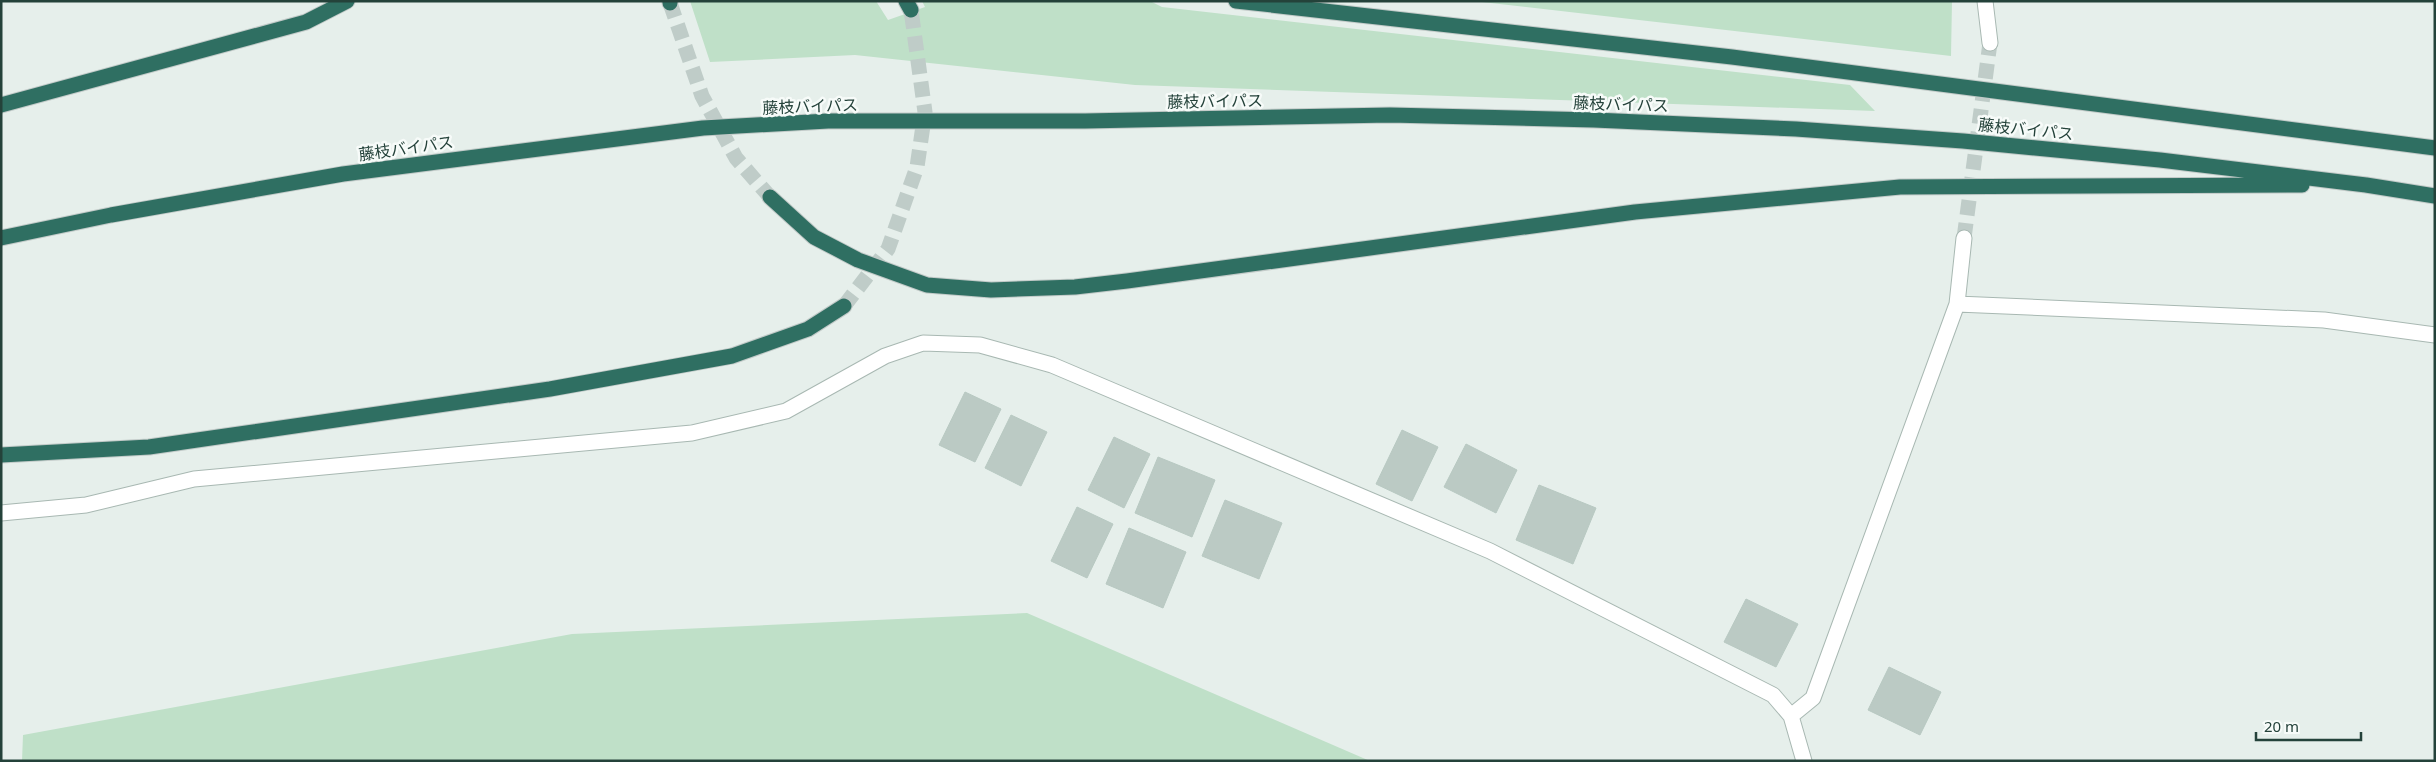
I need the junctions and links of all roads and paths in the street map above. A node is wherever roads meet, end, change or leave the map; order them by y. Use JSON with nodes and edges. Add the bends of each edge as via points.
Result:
{"nodes":[{"id":1,"x":347,"y":1,"type":"edge"},
{"id":2,"x":1236,"y":1,"type":"edge"},
{"id":3,"x":1985,"y":1,"type":"edge"},
{"id":4,"x":1990,"y":43,"type":"tunnel mouth"},
{"id":5,"x":1,"y":105,"type":"edge"},
{"id":6,"x":2435,"y":148,"type":"edge"},
{"id":7,"x":2366,"y":185,"type":"junction"},
{"id":8,"x":2435,"y":196,"type":"edge"},
{"id":9,"x":770,"y":197,"type":"tunnel mouth"},
{"id":10,"x":1,"y":238,"type":"edge"},
{"id":11,"x":1964,"y":238,"type":"tunnel mouth"},
{"id":12,"x":1957,"y":304,"type":"junction"},
{"id":13,"x":844,"y":306,"type":"tunnel mouth"},
{"id":14,"x":2434,"y":335,"type":"edge"},
{"id":15,"x":1,"y":455,"type":"edge"},
{"id":16,"x":1,"y":513,"type":"edge"},
{"id":17,"x":1791,"y":716,"type":"junction"},
{"id":18,"x":1804,"y":761,"type":"edge"}],
"edges":[{"from":1,"to":5,"type":"highway","via":[[306,22]]},
{"from":2,"to":6,"type":"highway","via":[[1732,57]]},
{"from":3,"to":4,"type":"street"},
{"from":7,"to":8,"type":"highway","name":"藤枝バイパス"},
{"from":7,"to":9,"type":"highway","via":[[1900,187],[1635,212],[1075,287],[991,290],[927,285],[858,260],[814,237]]},
{"from":7,"to":10,"type":"highway","name":"藤枝バイパス","via":[[1963,141],[1594,120],[1390,115],[828,122],[703,128],[343,174]]},
{"from":11,"to":12,"type":"street"},
{"from":12,"to":14,"type":"street","via":[[2324,320]]},
{"from":12,"to":17,"type":"street","via":[[1813,698]]},
{"from":13,"to":15,"type":"highway","via":[[808,328],[732,356],[550,389],[149,446]]},
{"from":16,"to":17,"type":"street","via":[[86,505],[194,479],[692,433],[786,411],[885,356],[923,343],[980,346],[1052,365],[1490,551],[1773,695]]},
{"from":17,"to":18,"type":"street"}]}
